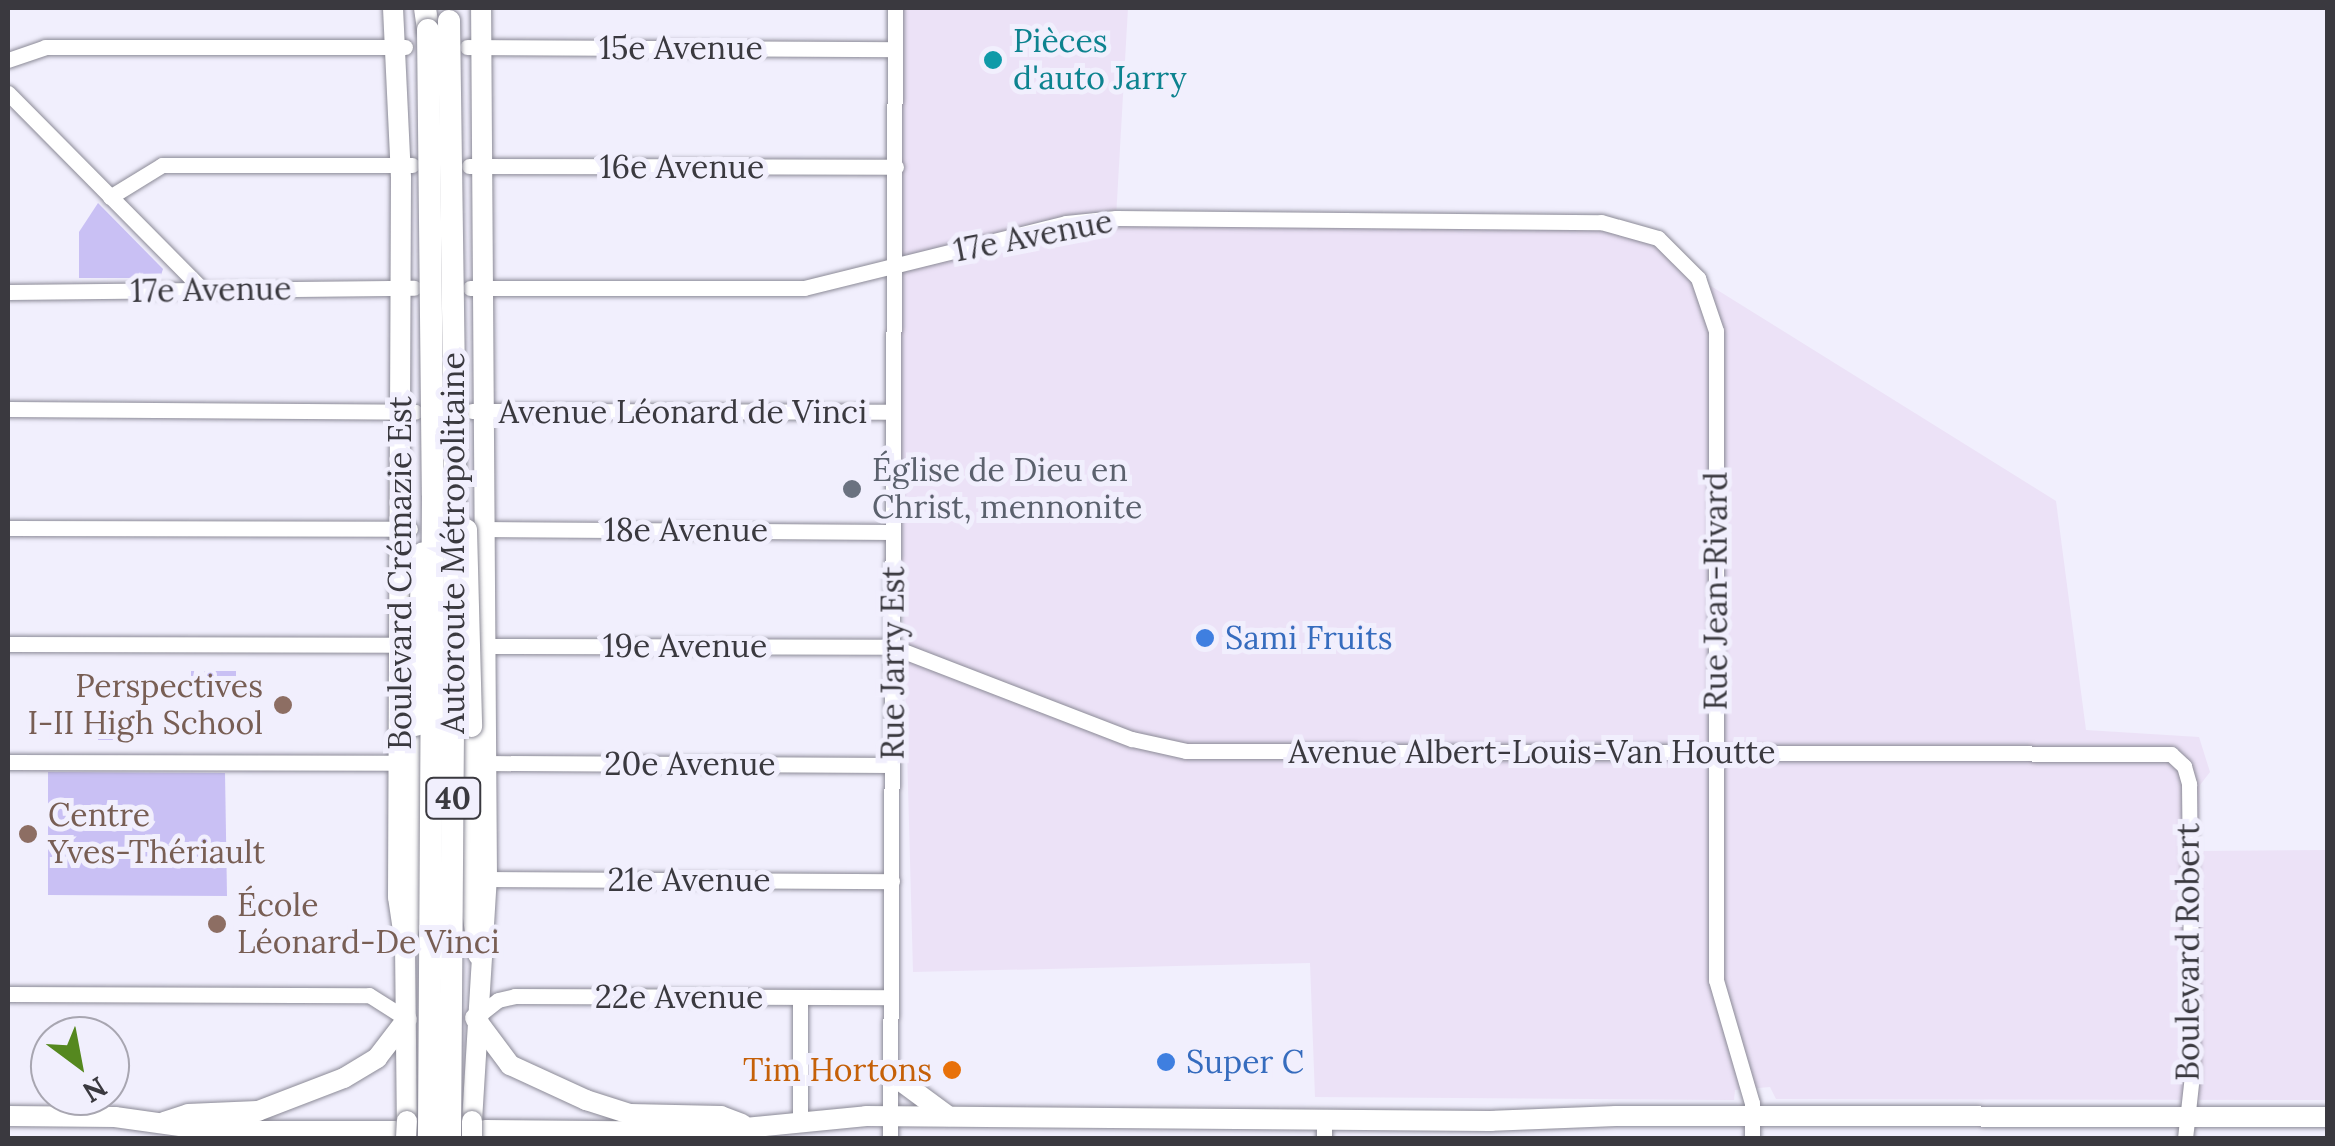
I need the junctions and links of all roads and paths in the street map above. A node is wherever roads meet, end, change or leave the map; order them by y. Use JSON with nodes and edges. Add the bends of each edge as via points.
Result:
{"nodes":[{"id":1,"x":393,"y":8,"type":"edge"},
{"id":2,"x":481,"y":8,"type":"edge"},
{"id":3,"x":896,"y":8,"type":"edge"},
{"id":4,"x":438,"y":13,"type":"edge"},
{"id":5,"x":474,"y":47,"type":"junction"},
{"id":6,"x":399,"y":48,"type":"junction"},
{"id":7,"x":895,"y":49,"type":"junction"},
{"id":8,"x":8,"y":60,"type":"edge"},
{"id":9,"x":8,"y":92,"type":"edge"},
{"id":10,"x":406,"y":166,"type":"junction"},
{"id":11,"x":474,"y":166,"type":"junction"},
{"id":12,"x":896,"y":167,"type":"junction"},
{"id":13,"x":110,"y":196,"type":"junction"},
{"id":14,"x":1658,"y":238,"type":"joint"},
{"id":15,"x":894,"y":267,"type":"junction"},
{"id":16,"x":408,"y":288,"type":"junction"},
{"id":17,"x":475,"y":288,"type":"junction"},
{"id":18,"x":203,"y":290,"type":"junction"},
{"id":19,"x":8,"y":292,"type":"edge"},
{"id":20,"x":8,"y":409,"type":"edge"},
{"id":21,"x":408,"y":412,"type":"junction"},
{"id":22,"x":480,"y":412,"type":"junction"},
{"id":23,"x":894,"y":412,"type":"junction"},
{"id":24,"x":455,"y":457,"type":"junction"},
{"id":25,"x":434,"y":495,"type":"junction"},
{"id":26,"x":8,"y":528,"type":"edge"},
{"id":27,"x":405,"y":529,"type":"junction"},
{"id":28,"x":483,"y":529,"type":"junction"},
{"id":29,"x":893,"y":532,"type":"junction"},
{"id":30,"x":8,"y":644,"type":"edge"},
{"id":31,"x":404,"y":645,"type":"junction"},
{"id":32,"x":483,"y":646,"type":"junction"},
{"id":33,"x":893,"y":647,"type":"junction"},
{"id":34,"x":1716,"y":752,"type":"junction"},
{"id":35,"x":8,"y":762,"type":"edge"},
{"id":36,"x":398,"y":763,"type":"junction"},
{"id":37,"x":487,"y":763,"type":"junction"},
{"id":38,"x":892,"y":765,"type":"junction"},
{"id":39,"x":2184,"y":766,"type":"joint"},
{"id":40,"x":487,"y":879,"type":"junction"},
{"id":41,"x":892,"y":881,"type":"junction"},
{"id":42,"x":405,"y":944,"type":"junction"},
{"id":43,"x":479,"y":954,"type":"junction"},
{"id":44,"x":8,"y":994,"type":"edge"},
{"id":45,"x":800,"y":997,"type":"junction"},
{"id":46,"x":891,"y":997,"type":"junction"},
{"id":47,"x":476,"y":1018,"type":"junction"},
{"id":48,"x":406,"y":1019,"type":"junction"},
{"id":49,"x":891,"y":1074,"type":"junction"},
{"id":50,"x":8,"y":1116,"type":"edge"},
{"id":51,"x":891,"y":1116,"type":"junction"},
{"id":52,"x":948,"y":1116,"type":"junction"},
{"id":53,"x":1753,"y":1116,"type":"junction"},
{"id":54,"x":2188,"y":1116,"type":"junction"},
{"id":55,"x":2328,"y":1117,"type":"edge"},
{"id":56,"x":800,"y":1120,"type":"junction"},
{"id":57,"x":158,"y":1124,"type":"junction"},
{"id":58,"x":749,"y":1127,"type":"junction"},
{"id":59,"x":402,"y":1130,"type":"edge"},
{"id":60,"x":476,"y":1130,"type":"edge"},
{"id":61,"x":1324,"y":1130,"type":"edge"},
{"id":62,"x":429,"y":1138,"type":"edge"},
{"id":63,"x":450,"y":1138,"type":"edge"},
{"id":64,"x":890,"y":1138,"type":"edge"},
{"id":65,"x":1752,"y":1138,"type":"edge"},
{"id":66,"x":2184,"y":1138,"type":"edge"}],
"edges":[{"from":1,"to":6,"type":"main road","name":"Boulevard Crémazie Est"},
{"from":2,"to":5,"type":"main road"},
{"from":3,"to":7,"type":"street","name":"Rue Jarry Est"},
{"from":4,"to":24,"type":"highway","name":"Autoroute Métropolitaine","number":"40","bridge":true},
{"from":4,"to":25,"type":"highway","name":"Autoroute Métropolitaine","number":"40","bridge":true},
{"from":5,"to":7,"type":"street","name":"15e Avenue"},
{"from":5,"to":11,"type":"main road"},
{"from":6,"to":8,"type":"street","via":[[45,47]]},
{"from":6,"to":10,"type":"main road","name":"Boulevard Crémazie Est"},
{"from":7,"to":12,"type":"street","name":"Rue Jarry Est"},
{"from":9,"to":13,"type":"street"},
{"from":10,"to":13,"type":"street","via":[[162,165]]},
{"from":10,"to":16,"type":"main road","name":"Boulevard Crémazie Est"},
{"from":11,"to":12,"type":"street","name":"16e Avenue"},
{"from":11,"to":17,"type":"main road"},
{"from":12,"to":15,"type":"street","name":"Rue Jarry Est"},
{"from":13,"to":18,"type":"street"},
{"from":14,"to":15,"type":"street","name":"17e Avenue","via":[[1601,222],[1116,218],[1066,223]]},
{"from":14,"to":34,"type":"street","name":"Rue Jean-Rivard","via":[[1698,278],[1716,331]]},
{"from":15,"to":17,"type":"street","name":"17e Avenue","via":[[804,288]]},
{"from":15,"to":23,"type":"street","name":"Rue Jarry Est"},
{"from":16,"to":18,"type":"street","name":"17e Avenue"},
{"from":16,"to":21,"type":"main road","name":"Boulevard Crémazie Est"},
{"from":17,"to":22,"type":"main road"},
{"from":18,"to":19,"type":"street","name":"17e Avenue"},
{"from":20,"to":21,"type":"street"},
{"from":21,"to":27,"type":"main road","name":"Boulevard Crémazie Est"},
{"from":22,"to":23,"type":"street","name":"Avenue Léonard de Vinci"},
{"from":22,"to":28,"type":"main road"},
{"from":23,"to":29,"type":"street","name":"Rue Jarry Est"},
{"from":24,"to":43,"type":"highway","bridge":true,"via":[[470,562],[471,896]]},
{"from":24,"to":63,"type":"highway","name":"Autoroute Métropolitaine","number":"40","bridge":true},
{"from":25,"to":42,"type":"highway","bridge":true,"via":[[417,586],[414,896]]},
{"from":25,"to":62,"type":"highway","name":"Autoroute Métropolitaine","number":"40","bridge":true},
{"from":26,"to":27,"type":"street"},
{"from":27,"to":31,"type":"main road","name":"Boulevard Crémazie Est"},
{"from":28,"to":29,"type":"street","name":"18e Avenue"},
{"from":28,"to":32,"type":"main road"},
{"from":29,"to":33,"type":"street","name":"Rue Jarry Est"},
{"from":30,"to":31,"type":"street"},
{"from":31,"to":36,"type":"main road","name":"Boulevard Crémazie Est"},
{"from":32,"to":33,"type":"street","name":"19e Avenue"},
{"from":32,"to":37,"type":"main road"},
{"from":33,"to":34,"type":"street","name":"Avenue Albert-Louis-Van Houtte","via":[[1132,738],[1186,751]]},
{"from":33,"to":38,"type":"street","name":"Rue Jarry Est"},
{"from":34,"to":39,"type":"street","name":"Avenue Albert-Louis-Van Houtte","via":[[2162,753]]},
{"from":34,"to":53,"type":"street","name":"Rue Jean-Rivard","via":[[1716,990]]},
{"from":35,"to":36,"type":"street"},
{"from":36,"to":42,"type":"main road","name":"Boulevard Crémazie Est","via":[[398,897]]},
{"from":37,"to":38,"type":"street","name":"20e Avenue"},
{"from":37,"to":40,"type":"main road"},
{"from":38,"to":41,"type":"street","name":"Rue Jarry Est"},
{"from":39,"to":54,"type":"street","name":"Boulevard Robert"},
{"from":40,"to":41,"type":"street","name":"21e Avenue"},
{"from":40,"to":43,"type":"main road"},
{"from":41,"to":46,"type":"street","name":"Rue Jarry Est"},
{"from":42,"to":48,"type":"main road","name":"Boulevard Crémazie Est"},
{"from":43,"to":47,"type":"main road"},
{"from":44,"to":48,"type":"street","via":[[369,995]]},
{"from":45,"to":46,"type":"street","name":"22e Avenue"},
{"from":45,"to":47,"type":"street","name":"22e Avenue","via":[[515,996]]},
{"from":45,"to":56,"type":"street"},
{"from":46,"to":49,"type":"street","name":"Rue Jarry Est"},
{"from":47,"to":58,"type":"main road","via":[[510,1065],[586,1100],[630,1114],[722,1116]]},
{"from":47,"to":60,"type":"main road"},
{"from":48,"to":57,"type":"main road","via":[[377,1058],[344,1078],[253,1112],[188,1114]]},
{"from":48,"to":59,"type":"main road","name":"Boulevard Crémazie Est"},
{"from":49,"to":51,"type":"street","name":"Rue Jarry Est"},
{"from":49,"to":52,"type":"main road"},
{"from":50,"to":57,"type":"main road"},
{"from":51,"to":52,"type":"main road"},
{"from":51,"to":56,"type":"main road"},
{"from":51,"to":64,"type":"street","name":"Rue Jarry Est"},
{"from":52,"to":61,"type":"main road"},
{"from":53,"to":54,"type":"main road"},
{"from":53,"to":61,"type":"main road"},
{"from":53,"to":65,"type":"street","name":"Rue Jean-Rivard"},
{"from":54,"to":55,"type":"main road"},
{"from":54,"to":66,"type":"street","name":"Boulevard Robert"},
{"from":56,"to":58,"type":"main road"},
{"from":57,"to":59,"type":"main road","via":[[232,1132]]},
{"from":58,"to":60,"type":"main road","via":[[688,1133]]}]}
